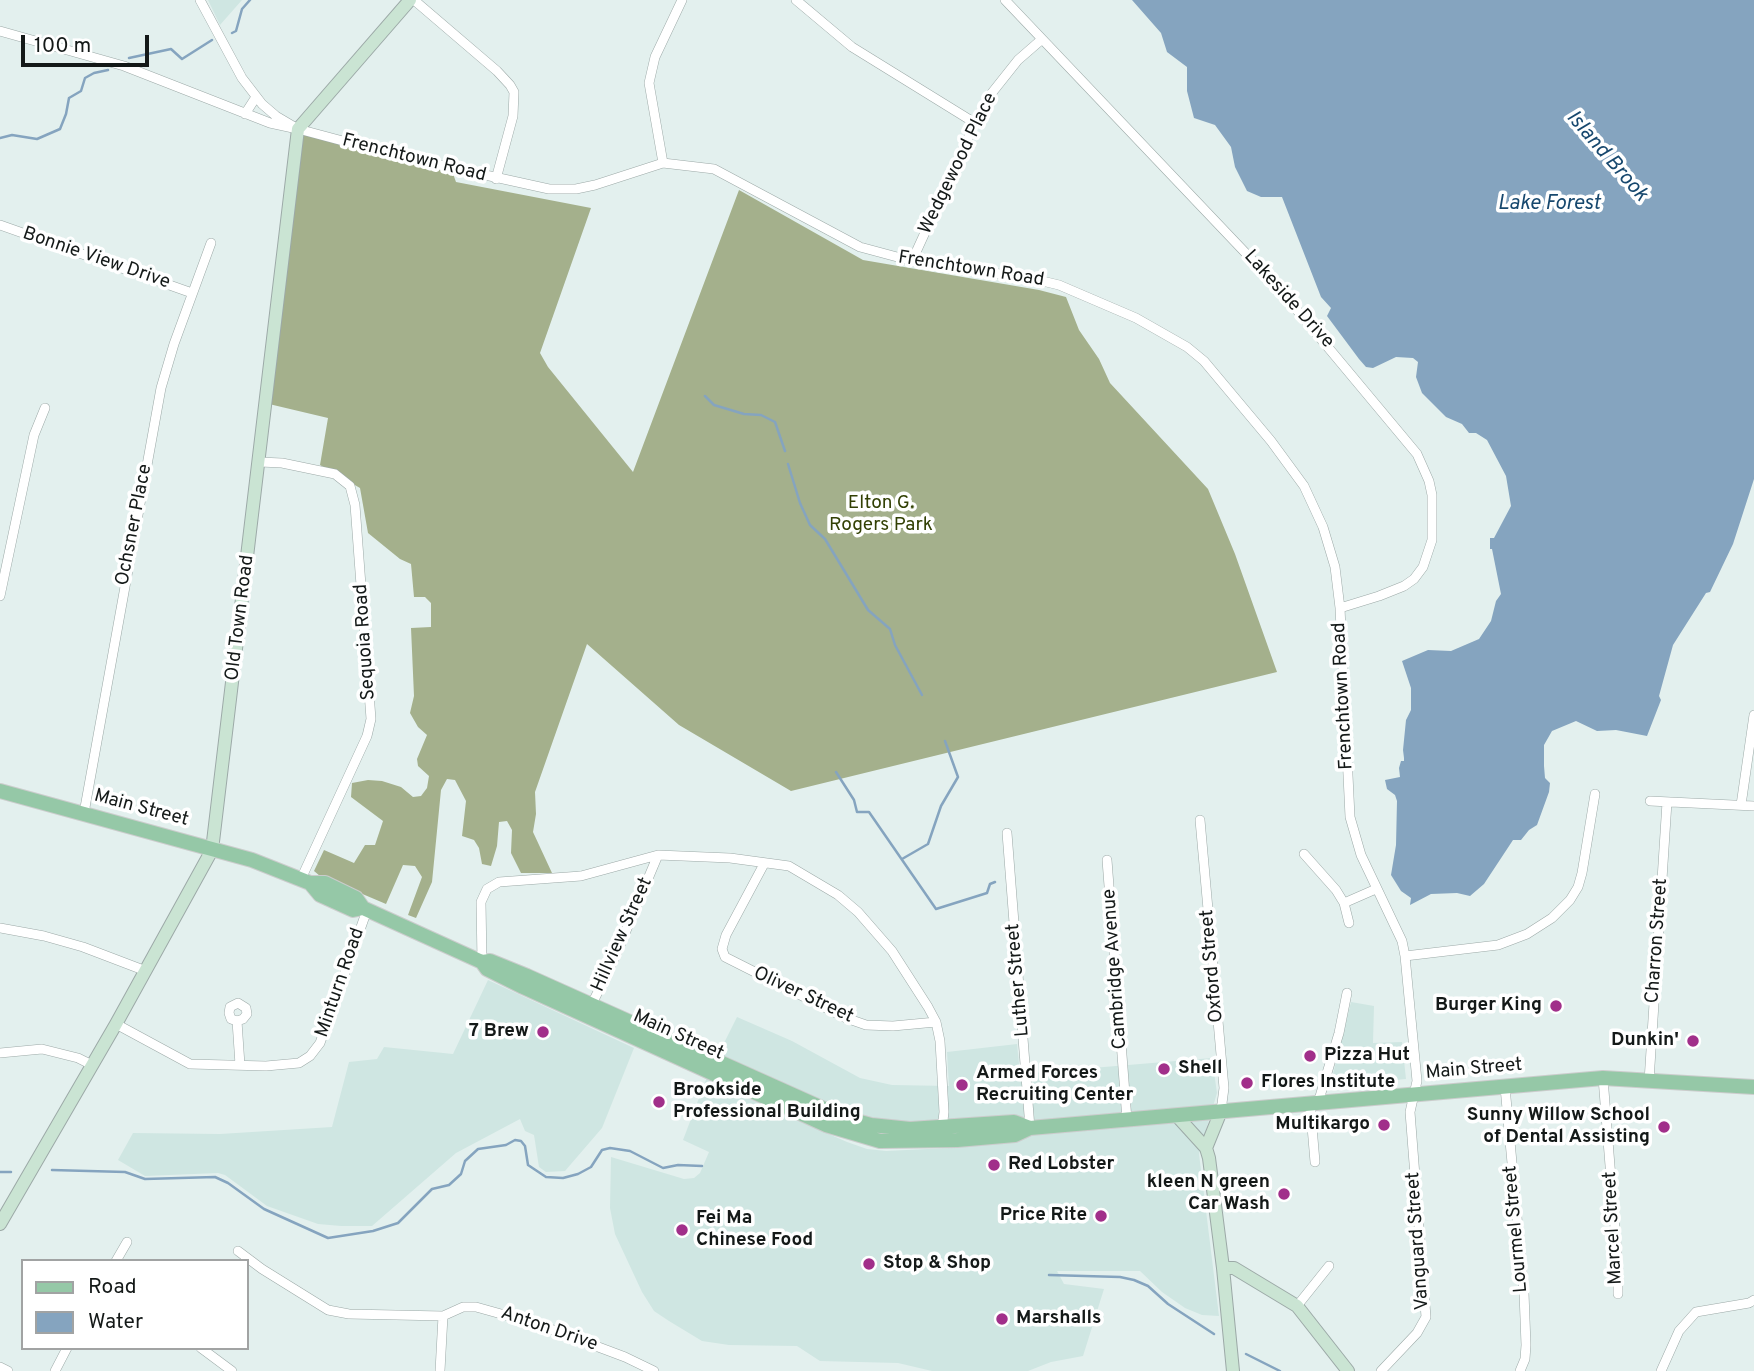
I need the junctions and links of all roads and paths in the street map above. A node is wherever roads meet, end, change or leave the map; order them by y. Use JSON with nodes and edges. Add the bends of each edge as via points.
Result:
{"nodes":[{"id":1,"x":200,"y":0,"type":"edge"},
{"id":2,"x":412,"y":0,"type":"edge"},
{"id":3,"x":682,"y":0,"type":"edge"},
{"id":4,"x":796,"y":0,"type":"edge"},
{"id":5,"x":1005,"y":0,"type":"edge"},
{"id":6,"x":0,"y":31,"type":"edge"},
{"id":7,"x":1041,"y":40,"type":"junction"},
{"id":8,"x":256,"y":97,"type":"junction"},
{"id":9,"x":245,"y":114,"type":"junction"},
{"id":10,"x":975,"y":123,"type":"junction"},
{"id":11,"x":298,"y":129,"type":"junction"},
{"id":12,"x":663,"y":163,"type":"junction"},
{"id":13,"x":496,"y":179,"type":"junction"},
{"id":14,"x":0,"y":225,"type":"edge"},
{"id":15,"x":211,"y":243,"type":"dead end"},
{"id":16,"x":912,"y":261,"type":"junction"},
{"id":17,"x":192,"y":292,"type":"junction"},
{"id":18,"x":45,"y":408,"type":"dead end"},
{"id":19,"x":260,"y":462,"type":"junction"},
{"id":20,"x":0,"y":596,"type":"edge"},
{"id":21,"x":1340,"y":608,"type":"junction"},
{"id":22,"x":1754,"y":715,"type":"edge"},
{"id":23,"x":0,"y":791,"type":"edge"},
{"id":24,"x":1595,"y":794,"type":"dead end"},
{"id":25,"x":1650,"y":801,"type":"dead end"},
{"id":26,"x":1667,"y":802,"type":"junction"},
{"id":27,"x":1741,"y":805,"type":"junction"},
{"id":28,"x":1754,"y":806,"type":"edge"},
{"id":29,"x":84,"y":813,"type":"junction"},
{"id":30,"x":1200,"y":820,"type":"dead end"},
{"id":31,"x":1007,"y":833,"type":"dead end"},
{"id":32,"x":212,"y":850,"type":"junction"},
{"id":33,"x":1304,"y":854,"type":"dead end"},
{"id":34,"x":658,"y":855,"type":"junction"},
{"id":35,"x":1107,"y":860,"type":"dead end"},
{"id":36,"x":764,"y":863,"type":"junction"},
{"id":37,"x":306,"y":881,"type":"junction"},
{"id":38,"x":1376,"y":889,"type":"junction"},
{"id":39,"x":1344,"y":903,"type":"junction"},
{"id":40,"x":365,"y":909,"type":"junction"},
{"id":41,"x":1349,"y":923,"type":"dead end"},
{"id":42,"x":0,"y":928,"type":"edge"},
{"id":43,"x":1405,"y":956,"type":"junction"},
{"id":44,"x":482,"y":962,"type":"junction"},
{"id":45,"x":146,"y":971,"type":"junction"},
{"id":46,"x":1347,"y":993,"type":"dead end"},
{"id":47,"x":589,"y":1010,"type":"junction"},
{"id":48,"x":237,"y":1021,"type":"dead end"},
{"id":49,"x":936,"y":1022,"type":"junction"},
{"id":50,"x":116,"y":1024,"type":"junction"},
{"id":51,"x":0,"y":1053,"type":"edge"},
{"id":52,"x":92,"y":1065,"type":"junction"},
{"id":53,"x":240,"y":1065,"type":"junction"},
{"id":54,"x":1603,"y":1078,"type":"junction"},
{"id":55,"x":1649,"y":1081,"type":"junction"},
{"id":56,"x":1505,"y":1087,"type":"junction"},
{"id":57,"x":1754,"y":1087,"type":"edge"},
{"id":58,"x":1413,"y":1095,"type":"junction"},
{"id":59,"x":1314,"y":1103,"type":"junction"},
{"id":60,"x":1221,"y":1111,"type":"junction"},
{"id":61,"x":1176,"y":1115,"type":"junction"},
{"id":62,"x":1127,"y":1119,"type":"junction"},
{"id":63,"x":1030,"y":1128,"type":"junction"},
{"id":64,"x":942,"y":1135,"type":"junction"},
{"id":65,"x":1206,"y":1148,"type":"junction"},
{"id":66,"x":1315,"y":1162,"type":"dead end"},
{"id":67,"x":2,"y":1218,"type":"edge"},
{"id":68,"x":127,"y":1242,"type":"dead end"},
{"id":69,"x":238,"y":1251,"type":"dead end"},
{"id":70,"x":117,"y":1259,"type":"edge"},
{"id":71,"x":1329,"y":1266,"type":"dead end"},
{"id":72,"x":1223,"y":1268,"type":"junction"},
{"id":73,"x":1618,"y":1294,"type":"dead end"},
{"id":74,"x":1754,"y":1300,"type":"edge"},
{"id":75,"x":1297,"y":1306,"type":"junction"},
{"id":76,"x":443,"y":1316,"type":"junction"},
{"id":77,"x":66,"y":1350,"type":"edge"},
{"id":78,"x":204,"y":1350,"type":"edge"},
{"id":79,"x":0,"y":1367,"type":"edge"},
{"id":80,"x":8,"y":1371,"type":"edge"},
{"id":81,"x":55,"y":1371,"type":"edge"},
{"id":82,"x":232,"y":1371,"type":"edge"},
{"id":83,"x":440,"y":1371,"type":"edge"},
{"id":84,"x":654,"y":1371,"type":"edge"},
{"id":85,"x":1233,"y":1371,"type":"edge"},
{"id":86,"x":1348,"y":1371,"type":"edge"},
{"id":87,"x":1381,"y":1371,"type":"edge"},
{"id":88,"x":1520,"y":1371,"type":"edge"},
{"id":89,"x":1661,"y":1371,"type":"edge"}],
"edges":[{"from":1,"to":8,"type":"street","name":"Frenchtown Road"},
{"from":2,"to":11,"type":"main road"},
{"from":2,"to":13,"type":"street","via":[[510,85],[513,117]]},
{"from":3,"to":12,"type":"street","via":[[655,57],[649,83]]},
{"from":4,"to":10,"type":"street","via":[[852,47]]},
{"from":5,"to":7,"type":"street","name":"Lakeside Drive"},
{"from":6,"to":9,"type":"street","via":[[124,66]]},
{"from":7,"to":10,"type":"street","name":"Wedgewood Place","via":[[1009,71]]},
{"from":7,"to":21,"type":"street","name":"Lakeside Drive","via":[[1276,285],[1417,454],[1432,495],[1432,540],[1423,567],[1404,586]]},
{"from":8,"to":9,"type":"street"},
{"from":8,"to":11,"type":"street","name":"Frenchtown Road"},
{"from":9,"to":11,"type":"street"},
{"from":10,"to":16,"type":"street","name":"Wedgewood Place"},
{"from":11,"to":13,"type":"street","name":"Frenchtown Road"},
{"from":11,"to":19,"type":"main road","name":"Old Town Road"},
{"from":12,"to":13,"type":"street","name":"Frenchtown Road","via":[[576,189]]},
{"from":12,"to":16,"type":"street","name":"Frenchtown Road","via":[[714,169],[860,247]]},
{"from":14,"to":17,"type":"street","name":"Bonnie View Drive"},
{"from":15,"to":17,"type":"street","name":"Ochsner Place"},
{"from":16,"to":21,"type":"street","name":"Frenchtown Road","via":[[1059,285],[1187,346],[1271,441],[1304,486],[1328,543]]},
{"from":17,"to":29,"type":"street","name":"Ochsner Place","via":[[161,388]]},
{"from":18,"to":20,"type":"street","via":[[34,435]]},
{"from":19,"to":32,"type":"main road","name":"Old Town Road"},
{"from":19,"to":37,"type":"street","name":"Sequoia Road","via":[[335,474],[350,486],[355,505],[371,719]]},
{"from":21,"to":38,"type":"street","name":"Frenchtown Road","via":[[1350,817]]},
{"from":22,"to":27,"type":"street"},
{"from":23,"to":29,"type":"main road","name":"Main Street"},
{"from":24,"to":43,"type":"street","via":[[1578,887],[1552,918],[1498,945]]},
{"from":25,"to":26,"type":"street"},
{"from":26,"to":27,"type":"street"},
{"from":26,"to":55,"type":"street","name":"Charron Street"},
{"from":27,"to":28,"type":"street"},
{"from":29,"to":32,"type":"main road","name":"Main Street"},
{"from":30,"to":60,"type":"street","name":"Oxford Street","via":[[1224,1088]]},
{"from":31,"to":63,"type":"street","name":"Luther Street"},
{"from":32,"to":37,"type":"main road","name":"Main Street"},
{"from":32,"to":45,"type":"main road","name":"Old Town Road"},
{"from":33,"to":39,"type":"street"},
{"from":34,"to":36,"type":"street"},
{"from":34,"to":44,"type":"street","via":[[581,876],[492,884],[481,902]]},
{"from":34,"to":47,"type":"street","name":"Hillview Street"},
{"from":35,"to":62,"type":"street","name":"Cambridge Avenue"},
{"from":36,"to":49,"type":"street","via":[[800,871],[858,912],[892,951]]},
{"from":36,"to":49,"type":"street","name":"Oliver Street","via":[[726,935],[722,954],[734,964],[855,1021],[874,1026]]},
{"from":37,"to":40,"type":"main road","name":"Main Street","via":[[320,895],[353,910]]},
{"from":38,"to":39,"type":"street"},
{"from":38,"to":43,"type":"street","name":"Frenchtown Road"},
{"from":39,"to":41,"type":"street"},
{"from":40,"to":44,"type":"main road","name":"Main Street"},
{"from":40,"to":53,"type":"street","name":"Minturn Road","via":[[316,1051],[291,1065]]},
{"from":42,"to":45,"type":"street","via":[[83,947]]},
{"from":43,"to":58,"type":"street","name":"Frenchtown Road","via":[[1417,1081]]},
{"from":44,"to":47,"type":"main road","name":"Main Street","via":[[490,961]]},
{"from":45,"to":50,"type":"main road","name":"Old Town Road"},
{"from":46,"to":59,"type":"street","via":[[1339,1033]]},
{"from":47,"to":64,"type":"main road","name":"Main Street","via":[[840,1123]]},
{"from":48,"to":53,"type":"street"},
{"from":49,"to":64,"type":"street"},
{"from":50,"to":52,"type":"main road","name":"Old Town Road"},
{"from":50,"to":53,"type":"street","name":"Minturn Road","via":[[190,1064]]},
{"from":51,"to":52,"type":"street","via":[[42,1049]]},
{"from":52,"to":67,"type":"main road","name":"Old Town Road"},
{"from":54,"to":55,"type":"main road","name":"Main Street"},
{"from":54,"to":56,"type":"main road","name":"Main Street"},
{"from":54,"to":73,"type":"street","name":"Marcel Street"},
{"from":55,"to":57,"type":"main road","name":"Main Street"},
{"from":56,"to":58,"type":"main road","name":"Main Street"},
{"from":56,"to":88,"type":"street","name":"Lourmel Street","via":[[1524,1306],[1525,1359]]},
{"from":58,"to":59,"type":"main road","name":"Main Street"},
{"from":58,"to":87,"type":"street","name":"Vanguard Street","via":[[1410,1112],[1426,1317]]},
{"from":59,"to":60,"type":"main road","name":"Main Street"},
{"from":59,"to":66,"type":"street"},
{"from":60,"to":61,"type":"main road","name":"Main Street"},
{"from":60,"to":65,"type":"main road"},
{"from":61,"to":62,"type":"main road","name":"Main Street"},
{"from":61,"to":65,"type":"main road"},
{"from":62,"to":63,"type":"main road","name":"Main Street"},
{"from":63,"to":64,"type":"main road","name":"Main Street","via":[[1014,1122]]},
{"from":65,"to":72,"type":"main road"},
{"from":68,"to":70,"type":"street"},
{"from":69,"to":76,"type":"street","name":"Anton Drive","via":[[328,1310]]},
{"from":71,"to":75,"type":"street"},
{"from":72,"to":75,"type":"main road","via":[[1234,1268]]},
{"from":72,"to":85,"type":"main road"},
{"from":74,"to":89,"type":"street","via":[[1696,1312],[1679,1331]]},
{"from":75,"to":86,"type":"main road"},
{"from":76,"to":83,"type":"street"},
{"from":76,"to":84,"type":"street","name":"Anton Drive","via":[[463,1307],[484,1308]]},
{"from":77,"to":81,"type":"street"},
{"from":78,"to":82,"type":"street"},
{"from":79,"to":80,"type":"street"}]}
